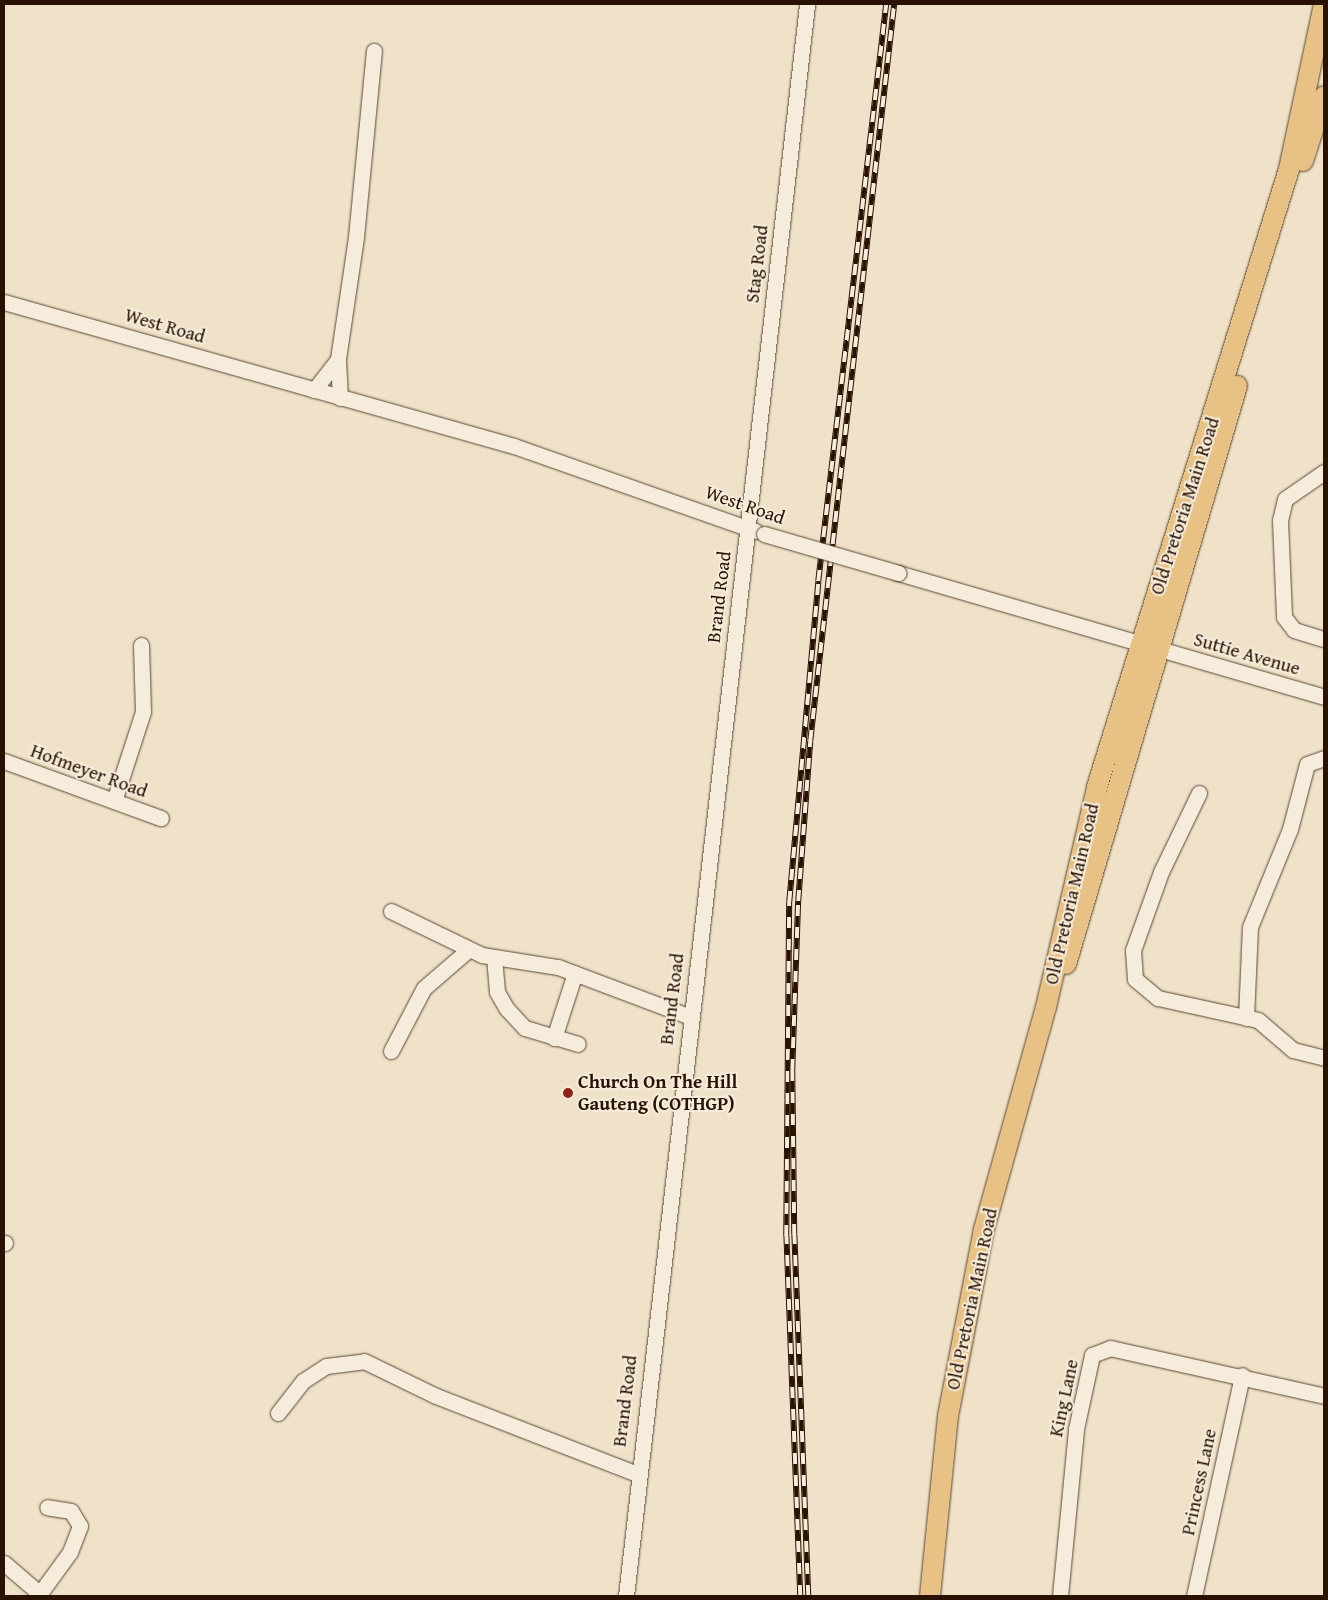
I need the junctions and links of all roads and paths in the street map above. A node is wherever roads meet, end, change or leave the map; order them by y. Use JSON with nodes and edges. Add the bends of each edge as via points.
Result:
{"nodes":[{"id":1,"x":807,"y":4,"type":"edge"},
{"id":2,"x":1324,"y":4,"type":"edge"},
{"id":3,"x":374,"y":51,"type":"dead end"},
{"id":4,"x":1324,"y":96,"type":"edge"},
{"id":5,"x":4,"y":302,"type":"edge"},
{"id":6,"x":338,"y":359,"type":"junction"},
{"id":7,"x":314,"y":390,"type":"junction"},
{"id":8,"x":340,"y":398,"type":"junction"},
{"id":9,"x":1324,"y":472,"type":"edge"},
{"id":10,"x":747,"y":529,"type":"junction"},
{"id":11,"x":1324,"y":638,"type":"edge"},
{"id":12,"x":1140,"y":641,"type":"junction"},
{"id":13,"x":141,"y":645,"type":"dead end"},
{"id":14,"x":1159,"y":649,"type":"junction"},
{"id":15,"x":1324,"y":697,"type":"edge"},
{"id":16,"x":1324,"y":758,"type":"edge"},
{"id":17,"x":4,"y":761,"type":"edge"},
{"id":18,"x":1199,"y":793,"type":"dead end"},
{"id":19,"x":114,"y":801,"type":"junction"},
{"id":20,"x":161,"y":818,"type":"dead end"},
{"id":21,"x":391,"y":911,"type":"dead end"},
{"id":22,"x":468,"y":950,"type":"junction"},
{"id":23,"x":494,"y":957,"type":"junction"},
{"id":24,"x":575,"y":973,"type":"junction"},
{"id":25,"x":1046,"y":1007,"type":"junction"},
{"id":26,"x":690,"y":1017,"type":"junction"},
{"id":27,"x":1246,"y":1018,"type":"junction"},
{"id":28,"x":554,"y":1038,"type":"junction"},
{"id":29,"x":578,"y":1044,"type":"dead end"},
{"id":30,"x":391,"y":1051,"type":"dead end"},
{"id":31,"x":1324,"y":1057,"type":"edge"},
{"id":32,"x":1242,"y":1376,"type":"junction"},
{"id":33,"x":1324,"y":1396,"type":"edge"},
{"id":34,"x":278,"y":1414,"type":"dead end"},
{"id":35,"x":637,"y":1474,"type":"junction"},
{"id":36,"x":47,"y":1507,"type":"dead end"},
{"id":37,"x":4,"y":1563,"type":"edge"},
{"id":38,"x":39,"y":1595,"type":"edge"},
{"id":39,"x":626,"y":1596,"type":"edge"},
{"id":40,"x":930,"y":1596,"type":"edge"},
{"id":41,"x":1060,"y":1596,"type":"edge"},
{"id":42,"x":1194,"y":1596,"type":"edge"}],
"edges":[{"from":1,"to":10,"type":"street","name":"Stag Road"},
{"from":2,"to":12,"type":"main road","name":"Old Pretoria Main Road","via":[[1289,169],[1228,378]]},
{"from":3,"to":6,"type":"street","via":[[356,238]]},
{"from":4,"to":14,"type":"main road","name":"Old Pretoria Main Road"},
{"from":5,"to":7,"type":"street","name":"West Road"},
{"from":6,"to":7,"type":"street"},
{"from":6,"to":8,"type":"street"},
{"from":7,"to":8,"type":"street","name":"West Road"},
{"from":8,"to":10,"type":"street","name":"West Road","via":[[514,446]]},
{"from":9,"to":11,"type":"street","via":[[1286,499],[1280,520],[1284,617],[1294,630]]},
{"from":10,"to":12,"type":"street","name":"West Road","bridge":true},
{"from":10,"to":26,"type":"street","name":"Brand Road"},
{"from":12,"to":14,"type":"street","name":"Suttie Avenue"},
{"from":12,"to":25,"type":"main road","name":"Old Pretoria Main Road","via":[[1081,844]]},
{"from":13,"to":19,"type":"street","via":[[143,712]]},
{"from":14,"to":15,"type":"street","name":"Suttie Avenue"},
{"from":14,"to":25,"type":"main road","name":"Old Pretoria Main Road","via":[[1070,950]]},
{"from":16,"to":27,"type":"street","via":[[1307,764],[1290,829],[1250,927]]},
{"from":17,"to":19,"type":"street","name":"Hofmeyer Road"},
{"from":18,"to":27,"type":"street","via":[[1161,872],[1133,950],[1135,979],[1158,998]]},
{"from":19,"to":20,"type":"street","name":"Hofmeyer Road"},
{"from":21,"to":22,"type":"street"},
{"from":22,"to":23,"type":"street"},
{"from":22,"to":30,"type":"street","via":[[424,988]]},
{"from":23,"to":24,"type":"street"},
{"from":23,"to":28,"type":"street","via":[[498,992],[507,1009],[525,1028]]},
{"from":24,"to":26,"type":"street"},
{"from":24,"to":28,"type":"street"},
{"from":25,"to":40,"type":"main road","name":"Old Pretoria Main Road","via":[[971,1288],[948,1416]]},
{"from":26,"to":35,"type":"street","name":"Brand Road"},
{"from":27,"to":31,"type":"street","via":[[1270,1029],[1293,1050]]},
{"from":28,"to":29,"type":"street"},
{"from":32,"to":33,"type":"street","name":"King Lane"},
{"from":32,"to":41,"type":"street","name":"King Lane","via":[[1110,1348],[1092,1355],[1076,1430]]},
{"from":32,"to":42,"type":"street","name":"Princess Lane"},
{"from":34,"to":35,"type":"street","name":"Brand Road","via":[[304,1381],[326,1366],[364,1361],[436,1396]]},
{"from":35,"to":39,"type":"street","name":"Brand Road"},
{"from":36,"to":38,"type":"street","via":[[71,1511],[80,1526],[70,1552]]},
{"from":37,"to":38,"type":"street"}]}
